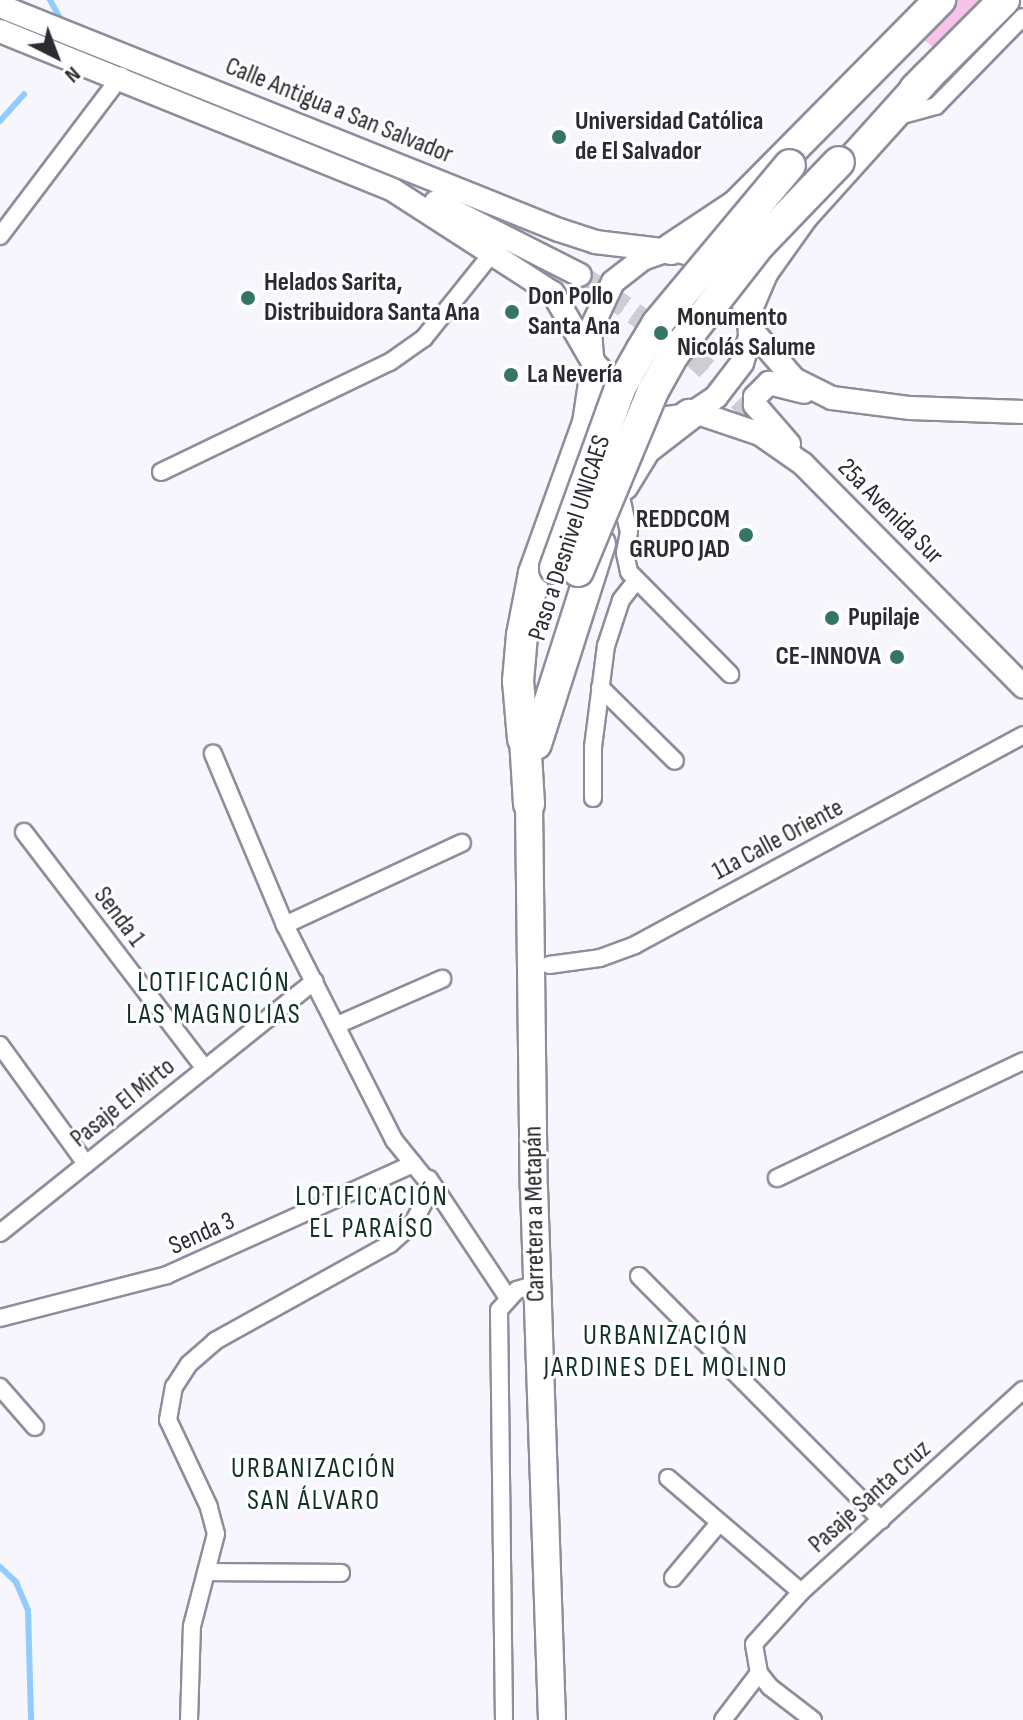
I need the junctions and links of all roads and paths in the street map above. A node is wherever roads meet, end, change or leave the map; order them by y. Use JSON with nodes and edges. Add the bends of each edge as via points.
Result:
{"nodes":[{"id":1,"x":1004,"y":0,"type":"edge"},
{"id":2,"x":934,"y":6,"type":"edge"},
{"id":3,"x":1023,"y":17,"type":"edge"},
{"id":4,"x":3,"y":22,"type":"edge"},
{"id":5,"x":121,"y":76,"type":"junction"},
{"id":6,"x":928,"y":76,"type":"junction"},
{"id":7,"x":895,"y":117,"type":"junction"},
{"id":8,"x":393,"y":190,"type":"junction"},
{"id":9,"x":0,"y":236,"type":"edge"},
{"id":10,"x":667,"y":249,"type":"junction"},
{"id":11,"x":494,"y":251,"type":"junction"},
{"id":12,"x":580,"y":275,"type":"tunnel mouth"},
{"id":13,"x":749,"y":318,"type":"junction"},
{"id":14,"x":595,"y":368,"type":"junction"},
{"id":15,"x":848,"y":401,"type":"junction"},
{"id":16,"x":752,"y":412,"type":"tunnel mouth"},
{"id":17,"x":1023,"y":412,"type":"edge"},
{"id":18,"x":692,"y":413,"type":"junction"},
{"id":19,"x":161,"y":472,"type":"dead end"},
{"id":20,"x":810,"y":472,"type":"junction"},
{"id":21,"x":620,"y":493,"type":"junction"},
{"id":22,"x":548,"y":535,"type":"junction"},
{"id":23,"x":577,"y":563,"type":"junction"},
{"id":24,"x":635,"y":582,"type":"junction"},
{"id":25,"x":730,"y":674,"type":"dead end"},
{"id":26,"x":1023,"y":686,"type":"edge"},
{"id":27,"x":600,"y":687,"type":"junction"},
{"id":28,"x":1023,"y":735,"type":"edge"},
{"id":29,"x":530,"y":742,"type":"junction"},
{"id":30,"x":213,"y":754,"type":"dead end"},
{"id":31,"x":675,"y":761,"type":"dead end"},
{"id":32,"x":593,"y":798,"type":"dead end"},
{"id":33,"x":529,"y":804,"type":"joint"},
{"id":34,"x":24,"y":832,"type":"dead end"},
{"id":35,"x":462,"y":843,"type":"dead end"},
{"id":36,"x":285,"y":925,"type":"junction"},
{"id":37,"x":540,"y":969,"type":"junction"},
{"id":38,"x":442,"y":979,"type":"dead end"},
{"id":39,"x":315,"y":981,"type":"junction"},
{"id":40,"x":337,"y":1025,"type":"junction"},
{"id":41,"x":0,"y":1045,"type":"edge"},
{"id":42,"x":1023,"y":1061,"type":"edge"},
{"id":43,"x":205,"y":1069,"type":"junction"},
{"id":44,"x":86,"y":1164,"type":"junction"},
{"id":45,"x":413,"y":1164,"type":"junction"},
{"id":46,"x":777,"y":1178,"type":"dead end"},
{"id":47,"x":430,"y":1183,"type":"junction"},
{"id":48,"x":0,"y":1233,"type":"edge"},
{"id":49,"x":639,"y":1276,"type":"dead end"},
{"id":50,"x":537,"y":1284,"type":"junction"},
{"id":51,"x":508,"y":1298,"type":"junction"},
{"id":52,"x":0,"y":1318,"type":"edge"},
{"id":53,"x":0,"y":1387,"type":"edge"},
{"id":54,"x":1023,"y":1390,"type":"edge"},
{"id":55,"x":35,"y":1427,"type":"dead end"},
{"id":56,"x":668,"y":1478,"type":"dead end"},
{"id":57,"x":881,"y":1520,"type":"junction"},
{"id":58,"x":719,"y":1523,"type":"junction"},
{"id":59,"x":208,"y":1572,"type":"junction"},
{"id":60,"x":341,"y":1573,"type":"dead end"},
{"id":61,"x":673,"y":1578,"type":"dead end"},
{"id":62,"x":801,"y":1592,"type":"junction"},
{"id":63,"x":759,"y":1673,"type":"junction"},
{"id":64,"x":189,"y":1720,"type":"edge"},
{"id":65,"x":504,"y":1720,"type":"edge"},
{"id":66,"x":552,"y":1720,"type":"edge"},
{"id":67,"x":723,"y":1720,"type":"edge"},
{"id":68,"x":813,"y":1720,"type":"edge"}],
"edges":[{"from":1,"to":6,"type":"highway"},
{"from":2,"to":10,"type":"highway","via":[[737,205]]},
{"from":2,"to":23,"type":"highway","name":"Paso a Desnivel UNICAES","bridge":true,"via":[[790,165],[667,311],[641,351],[620,388]]},
{"from":3,"to":7,"type":"street","via":[[936,106]]},
{"from":4,"to":5,"type":"main road","name":"Calle Antigua a San Salvador"},
{"from":4,"to":10,"type":"main road","name":"Calle Antigua a San Salvador","via":[[559,230],[595,242]]},
{"from":5,"to":8,"type":"main road","name":"Calle Antigua a San Salvador"},
{"from":5,"to":9,"type":"street"},
{"from":6,"to":7,"type":"highway"},
{"from":6,"to":23,"type":"highway","name":"Paso a Desnivel UNICAES","bridge":true,"via":[[759,245],[673,355]]},
{"from":7,"to":13,"type":"highway","via":[[803,215],[763,271]]},
{"from":8,"to":11,"type":"main road","name":"Calle Antigua a San Salvador"},
{"from":8,"to":12,"type":"main road","via":[[421,195]]},
{"from":10,"to":13,"type":"main road","via":[[719,265]]},
{"from":10,"to":14,"type":"main road","via":[[625,270],[601,299],[590,331]]},
{"from":11,"to":14,"type":"main road","name":"Calle Antigua a San Salvador","via":[[553,293]]},
{"from":11,"to":19,"type":"street","via":[[424,338],[390,362]]},
{"from":13,"to":15,"type":"main road","via":[[803,387]]},
{"from":13,"to":18,"type":"main road","via":[[736,373]]},
{"from":14,"to":18,"type":"main road","via":[[614,399],[636,415],[664,420]]},
{"from":14,"to":22,"type":"highway","via":[[588,423]]},
{"from":15,"to":17,"type":"main road"},
{"from":15,"to":20,"type":"main road","via":[[777,383],[759,387],[755,405]]},
{"from":16,"to":20,"type":"main road"},
{"from":18,"to":20,"type":"main road","name":"25a Avenida Sur","via":[[735,421]]},
{"from":18,"to":21,"type":"highway","via":[[645,449]]},
{"from":20,"to":26,"type":"main road","name":"25a Avenida Sur"},
{"from":21,"to":23,"type":"highway"},
{"from":21,"to":24,"type":"street","via":[[629,532],[626,564]]},
{"from":22,"to":23,"type":"highway"},
{"from":22,"to":29,"type":"highway","via":[[522,635],[518,681]]},
{"from":23,"to":29,"type":"highway","name":"Paso a Desnivel UNICAES"},
{"from":24,"to":25,"type":"street"},
{"from":24,"to":27,"type":"street","via":[[617,610]]},
{"from":27,"to":31,"type":"street"},
{"from":27,"to":32,"type":"street"},
{"from":28,"to":37,"type":"street","name":"11a Calle Oriente","via":[[635,945],[600,958]]},
{"from":29,"to":33,"type":"highway","name":"Paso a Desnivel UNICAES"},
{"from":30,"to":36,"type":"street"},
{"from":33,"to":37,"type":"main road","name":"Carretera a Metapán","via":[[529,913]]},
{"from":34,"to":43,"type":"street","name":"Senda 1"},
{"from":35,"to":36,"type":"street"},
{"from":36,"to":39,"type":"street"},
{"from":37,"to":50,"type":"main road","name":"Carretera a Metapán"},
{"from":38,"to":40,"type":"street"},
{"from":39,"to":40,"type":"street"},
{"from":39,"to":43,"type":"street","name":"Pasaje El Mirto"},
{"from":40,"to":45,"type":"street","via":[[394,1140]]},
{"from":41,"to":44,"type":"street"},
{"from":42,"to":46,"type":"street"},
{"from":43,"to":44,"type":"street","name":"Pasaje El Mirto"},
{"from":44,"to":48,"type":"street","name":"Pasaje El Mirto"},
{"from":45,"to":47,"type":"street"},
{"from":45,"to":52,"type":"street","name":"Senda 3","via":[[167,1275]]},
{"from":47,"to":51,"type":"street"},
{"from":47,"to":59,"type":"street","via":[[413,1223],[390,1244],[215,1341],[180,1375],[168,1403],[168,1420],[214,1523]]},
{"from":49,"to":57,"type":"street"},
{"from":50,"to":51,"type":"street"},
{"from":50,"to":66,"type":"main road","name":"Carretera a Metapán"},
{"from":51,"to":65,"type":"street","via":[[499,1310]]},
{"from":53,"to":55,"type":"street"},
{"from":54,"to":57,"type":"street","name":"Pasaje Santa Cruz"},
{"from":56,"to":58,"type":"street"},
{"from":57,"to":62,"type":"street","name":"Pasaje Santa Cruz"},
{"from":58,"to":61,"type":"street"},
{"from":58,"to":62,"type":"street"},
{"from":59,"to":60,"type":"street"},
{"from":59,"to":64,"type":"street","via":[[192,1626]]},
{"from":62,"to":63,"type":"street","name":"Pasaje Santa Cruz","via":[[754,1644]]},
{"from":63,"to":67,"type":"street"},
{"from":63,"to":68,"type":"street"}]}
